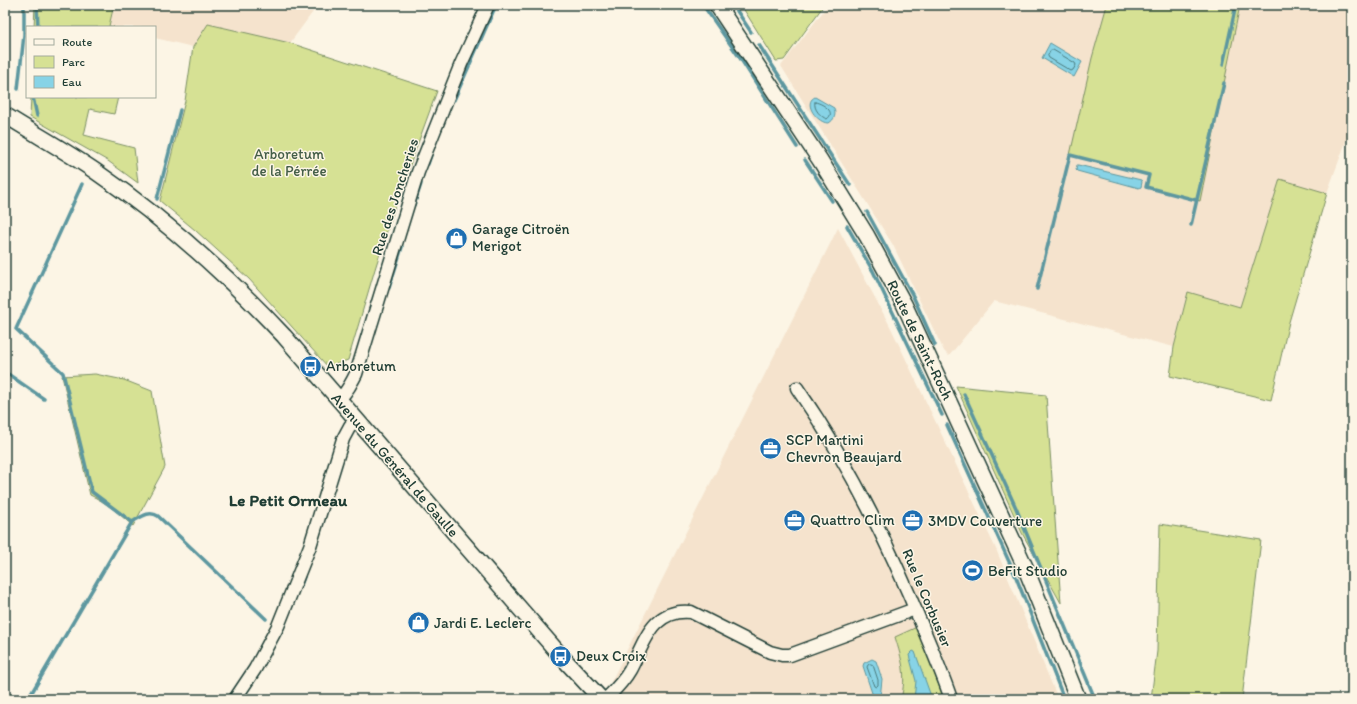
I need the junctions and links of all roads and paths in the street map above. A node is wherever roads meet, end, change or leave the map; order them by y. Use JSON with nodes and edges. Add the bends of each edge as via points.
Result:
{"nodes":[{"id":1,"x":488,"y":5,"type":"edge"},
{"id":2,"x":717,"y":5,"type":"edge"},
{"id":3,"x":5,"y":115,"type":"edge"},
{"id":4,"x":797,"y":388,"type":"dead end"},
{"id":5,"x":338,"y":400,"type":"junction"},
{"id":6,"x":356,"y":420,"type":"junction"},
{"id":7,"x":915,"y":609,"type":"junction"},
{"id":8,"x":235,"y":699,"type":"edge"},
{"id":9,"x":601,"y":699,"type":"edge"},
{"id":10,"x":606,"y":699,"type":"edge"},
{"id":11,"x":951,"y":699,"type":"edge"},
{"id":12,"x":1078,"y":699,"type":"edge"}],
"edges":[{"from":1,"to":5,"type":"street","name":"Rue des Joncheries","via":[[460,64],[418,172],[356,374],[349,388]]},
{"from":2,"to":12,"type":"street","name":"Route de Saint-Roch","via":[[820,160],[867,236],[904,304],[1026,569]]},
{"from":3,"to":5,"type":"street","name":"Avenue du Général de Gaulle","via":[[95,171],[177,233],[252,302]]},
{"from":4,"to":7,"type":"street","name":"Rue le Corbusier","via":[[842,459],[878,526]]},
{"from":5,"to":6,"type":"street","name":"Avenue du Général de Gaulle"},
{"from":6,"to":8,"type":"street","via":[[343,439],[310,546],[278,626],[255,669]]},
{"from":6,"to":9,"type":"street","name":"Avenue du Général de Gaulle"},
{"from":7,"to":10,"type":"street","via":[[790,655],[770,652],[691,612],[671,613],[651,628],[626,676]]},
{"from":7,"to":11,"type":"street","name":"Rue le Corbusier"}]}
